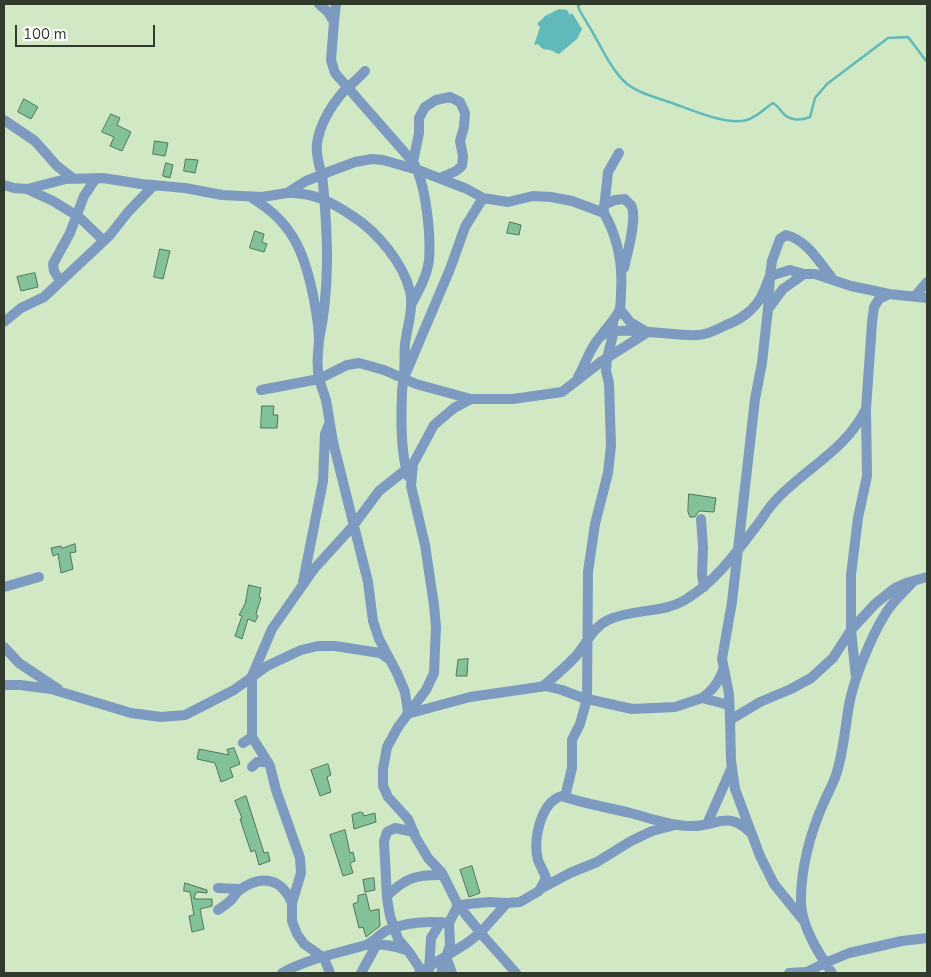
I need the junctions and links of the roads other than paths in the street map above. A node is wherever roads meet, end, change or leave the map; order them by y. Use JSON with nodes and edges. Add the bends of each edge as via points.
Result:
{"nodes":[{"id":1,"x":319,"y":4,"type":"edge"},
{"id":2,"x":336,"y":4,"type":"edge"},
{"id":3,"x":334,"y":22,"type":"junction"},
{"id":4,"x":365,"y":71,"type":"dead end"},
{"id":5,"x":347,"y":89,"type":"junction"},
{"id":6,"x":4,"y":120,"type":"edge"},
{"id":7,"x":619,"y":153,"type":"dead end"},
{"id":8,"x":416,"y":166,"type":"junction"},
{"id":9,"x":322,"y":174,"type":"junction"},
{"id":10,"x":96,"y":178,"type":"junction"},
{"id":11,"x":440,"y":178,"type":"junction"},
{"id":12,"x":74,"y":179,"type":"junction"},
{"id":13,"x":4,"y":185,"type":"edge"},
{"id":14,"x":154,"y":185,"type":"junction"},
{"id":15,"x":27,"y":189,"type":"junction"},
{"id":16,"x":287,"y":193,"type":"junction"},
{"id":17,"x":252,"y":197,"type":"junction"},
{"id":18,"x":324,"y":198,"type":"junction"},
{"id":19,"x":483,"y":198,"type":"junction"},
{"id":20,"x":604,"y":209,"type":"junction"},
{"id":21,"x":78,"y":216,"type":"junction"},
{"id":22,"x":103,"y":240,"type":"junction"},
{"id":23,"x":622,"y":274,"type":"junction"},
{"id":24,"x":804,"y":274,"type":"junction"},
{"id":25,"x":770,"y":276,"type":"junction"},
{"id":26,"x":832,"y":278,"type":"junction"},
{"id":27,"x":60,"y":281,"type":"junction"},
{"id":28,"x":927,"y":282,"type":"edge"},
{"id":29,"x":889,"y":294,"type":"junction"},
{"id":30,"x":916,"y":296,"type":"junction"},
{"id":31,"x":927,"y":298,"type":"edge"},
{"id":32,"x":411,"y":304,"type":"junction"},
{"id":33,"x":620,"y":309,"type":"junction"},
{"id":34,"x":768,"y":309,"type":"junction"},
{"id":35,"x":4,"y":322,"type":"edge"},
{"id":36,"x":613,"y":326,"type":"junction"},
{"id":37,"x":648,"y":332,"type":"junction"},
{"id":38,"x":319,"y":340,"type":"junction"},
{"id":39,"x":607,"y":358,"type":"junction"},
{"id":40,"x":404,"y":377,"type":"junction"},
{"id":41,"x":319,"y":379,"type":"junction"},
{"id":42,"x":576,"y":381,"type":"junction"},
{"id":43,"x":261,"y":390,"type":"dead end"},
{"id":44,"x":471,"y":399,"type":"junction"},
{"id":45,"x":866,"y":409,"type":"junction"},
{"id":46,"x":330,"y":424,"type":"junction"},
{"id":47,"x":410,"y":468,"type":"junction"},
{"id":48,"x":701,"y":519,"type":"dead end"},
{"id":49,"x":353,"y":526,"type":"junction"},
{"id":50,"x":737,"y":551,"type":"junction"},
{"id":51,"x":927,"y":570,"type":"edge"},
{"id":52,"x":927,"y":577,"type":"edge"},
{"id":53,"x":39,"y":578,"type":"dead end"},
{"id":54,"x":915,"y":580,"type":"junction"},
{"id":55,"x":303,"y":586,"type":"junction"},
{"id":56,"x":704,"y":586,"type":"junction"},
{"id":57,"x":4,"y":587,"type":"edge"},
{"id":58,"x":851,"y":630,"type":"junction"},
{"id":59,"x":588,"y":639,"type":"junction"},
{"id":60,"x":4,"y":647,"type":"edge"},
{"id":61,"x":391,"y":660,"type":"junction"},
{"id":62,"x":724,"y":669,"type":"junction"},
{"id":63,"x":252,"y":676,"type":"junction"},
{"id":64,"x":856,"y":678,"type":"junction"},
{"id":65,"x":4,"y":685,"type":"edge"},
{"id":66,"x":542,"y":687,"type":"junction"},
{"id":67,"x":61,"y":692,"type":"junction"},
{"id":68,"x":702,"y":698,"type":"junction"},
{"id":69,"x":588,"y":699,"type":"junction"},
{"id":70,"x":729,"y":705,"type":"junction"},
{"id":71,"x":408,"y":713,"type":"junction"},
{"id":72,"x":730,"y":720,"type":"junction"},
{"id":73,"x":268,"y":762,"type":"junction"},
{"id":74,"x":252,"y":767,"type":"dead end"},
{"id":75,"x":732,"y":768,"type":"junction"},
{"id":76,"x":564,"y":796,"type":"junction"},
{"id":77,"x":707,"y":824,"type":"junction"},
{"id":78,"x":676,"y":825,"type":"junction"},
{"id":79,"x":414,"y":832,"type":"junction"},
{"id":80,"x":752,"y":834,"type":"junction"},
{"id":81,"x":443,"y":875,"type":"junction"},
{"id":82,"x":218,"y":888,"type":"dead end"},
{"id":83,"x":240,"y":889,"type":"junction"},
{"id":84,"x":540,"y":889,"type":"junction"},
{"id":85,"x":387,"y":896,"type":"junction"},
{"id":86,"x":292,"y":903,"type":"junction"},
{"id":87,"x":507,"y":903,"type":"junction"},
{"id":88,"x":458,"y":905,"type":"junction"},
{"id":89,"x":218,"y":910,"type":"dead end"},
{"id":90,"x":803,"y":920,"type":"junction"},
{"id":91,"x":445,"y":923,"type":"junction"},
{"id":92,"x":394,"y":928,"type":"junction"},
{"id":93,"x":480,"y":933,"type":"junction"},
{"id":94,"x":927,"y":938,"type":"edge"},
{"id":95,"x":372,"y":944,"type":"junction"},
{"id":96,"x":409,"y":952,"type":"junction"},
{"id":97,"x":446,"y":957,"type":"junction"},
{"id":98,"x":324,"y":958,"type":"junction"},
{"id":99,"x":825,"y":963,"type":"junction"},
{"id":100,"x":424,"y":972,"type":"edge"},
{"id":101,"x":282,"y":973,"type":"edge"},
{"id":102,"x":330,"y":973,"type":"edge"},
{"id":103,"x":361,"y":973,"type":"edge"},
{"id":104,"x":441,"y":973,"type":"edge"},
{"id":105,"x":452,"y":973,"type":"edge"},
{"id":106,"x":516,"y":973,"type":"edge"},
{"id":107,"x":788,"y":973,"type":"edge"},
{"id":108,"x":832,"y":973,"type":"edge"}],
"edges":[{"from":1,"to":3,"type":"street"},
{"from":2,"to":3,"type":"street"},
{"from":3,"to":5,"type":"street","via":[[331,60],[334,73]]},
{"from":4,"to":5,"type":"street"},
{"from":5,"to":8,"type":"street"},
{"from":5,"to":9,"type":"street","via":[[327,116],[317,143],[317,159]]},
{"from":6,"to":12,"type":"street","via":[[35,141],[57,166]]},
{"from":7,"to":20,"type":"street","via":[[608,172]]},
{"from":8,"to":9,"type":"street","via":[[372,159]]},
{"from":8,"to":11,"type":"street"},
{"from":8,"to":11,"type":"street","via":[[419,118],[425,107],[450,97],[460,102],[465,113],[460,141],[462,166]]},
{"from":8,"to":32,"type":"street","via":[[428,220],[429,261],[425,278]]},
{"from":9,"to":16,"type":"street"},
{"from":9,"to":18,"type":"street"},
{"from":10,"to":12,"type":"street"},
{"from":10,"to":14,"type":"street"},
{"from":10,"to":21,"type":"street","via":[[84,196]]},
{"from":11,"to":19,"type":"street"},
{"from":12,"to":15,"type":"street"},
{"from":13,"to":15,"type":"street"},
{"from":14,"to":17,"type":"street"},
{"from":14,"to":22,"type":"street"},
{"from":15,"to":21,"type":"street"},
{"from":16,"to":17,"type":"street"},
{"from":16,"to":18,"type":"street","via":[[300,192]]},
{"from":17,"to":38,"type":"street","via":[[279,217],[298,245],[310,282]]},
{"from":18,"to":32,"type":"street","via":[[360,221],[375,235],[405,276]]},
{"from":18,"to":38,"type":"street","via":[[327,274]]},
{"from":19,"to":20,"type":"street","via":[[508,202],[533,196],[551,197]]},
{"from":19,"to":40,"type":"street","via":[[465,227]]},
{"from":20,"to":23,"type":"street","via":[[620,252]]},
{"from":20,"to":23,"type":"street","via":[[615,200],[625,199],[631,204],[629,248]]},
{"from":21,"to":22,"type":"street"},
{"from":21,"to":27,"type":"street","via":[[52,264]]},
{"from":22,"to":27,"type":"street"},
{"from":23,"to":33,"type":"street"},
{"from":24,"to":25,"type":"street","via":[[790,270]]},
{"from":24,"to":26,"type":"street"},
{"from":24,"to":34,"type":"street","via":[[783,289]]},
{"from":25,"to":26,"type":"street","via":[[776,246],[786,235],[802,243]]},
{"from":25,"to":34,"type":"street"},
{"from":25,"to":37,"type":"street","via":[[761,298],[737,321],[700,335]]},
{"from":26,"to":29,"type":"street","via":[[851,286]]},
{"from":27,"to":35,"type":"street","via":[[44,297],[21,308]]},
{"from":28,"to":30,"type":"street"},
{"from":29,"to":30,"type":"street"},
{"from":29,"to":45,"type":"street","via":[[879,299],[874,307]]},
{"from":30,"to":31,"type":"street"},
{"from":32,"to":40,"type":"street"},
{"from":33,"to":36,"type":"street"},
{"from":33,"to":37,"type":"street","via":[[630,322]]},
{"from":34,"to":50,"type":"street"},
{"from":36,"to":37,"type":"street"},
{"from":36,"to":39,"type":"street"},
{"from":36,"to":42,"type":"street","via":[[600,337]]},
{"from":37,"to":39,"type":"street"},
{"from":38,"to":41,"type":"street","via":[[316,363]]},
{"from":39,"to":42,"type":"street"},
{"from":39,"to":59,"type":"street","via":[[611,446],[588,572]]},
{"from":40,"to":41,"type":"street","via":[[359,363],[347,365]]},
{"from":40,"to":44,"type":"street"},
{"from":40,"to":47,"type":"street","via":[[404,462]]},
{"from":41,"to":43,"type":"street"},
{"from":41,"to":46,"type":"street"},
{"from":42,"to":44,"type":"street","via":[[562,392],[543,396]]},
{"from":44,"to":47,"type":"street","via":[[434,425]]},
{"from":45,"to":50,"type":"street","via":[[847,439],[775,500]]},
{"from":45,"to":58,"type":"street","via":[[867,476],[851,576]]},
{"from":46,"to":49,"type":"street"},
{"from":46,"to":55,"type":"street","via":[[325,434],[323,481]]},
{"from":47,"to":49,"type":"street","via":[[379,491]]},
{"from":47,"to":71,"type":"street","via":[[411,486],[426,546],[436,626],[434,673],[426,690]]},
{"from":48,"to":56,"type":"street"},
{"from":49,"to":55,"type":"street","via":[[323,558]]},
{"from":49,"to":61,"type":"street","via":[[368,582],[373,621],[379,640]]},
{"from":50,"to":56,"type":"street"},
{"from":50,"to":62,"type":"street","via":[[723,653]]},
{"from":51,"to":54,"type":"street"},
{"from":52,"to":54,"type":"street"},
{"from":53,"to":57,"type":"street"},
{"from":54,"to":58,"type":"street","via":[[895,588]]},
{"from":54,"to":64,"type":"street","via":[[884,616]]},
{"from":55,"to":63,"type":"street","via":[[272,629]]},
{"from":56,"to":59,"type":"street","via":[[687,600],[607,620]]},
{"from":58,"to":64,"type":"street"},
{"from":58,"to":72,"type":"street","via":[[833,658],[817,674]]},
{"from":59,"to":66,"type":"street","via":[[559,674]]},
{"from":59,"to":69,"type":"street"},
{"from":60,"to":67,"type":"street","via":[[19,663]]},
{"from":61,"to":63,"type":"street","via":[[380,653],[318,646],[301,650]]},
{"from":61,"to":71,"type":"street","via":[[405,692]]},
{"from":62,"to":68,"type":"street","via":[[712,691]]},
{"from":62,"to":70,"type":"street"},
{"from":63,"to":67,"type":"street","via":[[234,690],[185,715],[161,718],[131,713]]},
{"from":63,"to":73,"type":"street","via":[[247,740]]},
{"from":64,"to":90,"type":"street","via":[[836,774],[823,803],[802,871]]},
{"from":65,"to":67,"type":"street"},
{"from":66,"to":69,"type":"street"},
{"from":66,"to":71,"type":"street","via":[[470,698]]},
{"from":68,"to":69,"type":"street","via":[[652,710]]},
{"from":68,"to":70,"type":"street"},
{"from":69,"to":76,"type":"street","via":[[572,740],[572,768]]},
{"from":70,"to":72,"type":"street"},
{"from":71,"to":79,"type":"street","via":[[387,746],[383,786]]},
{"from":72,"to":75,"type":"street"},
{"from":73,"to":74,"type":"street","via":[[257,762]]},
{"from":73,"to":86,"type":"street","via":[[300,858],[301,873]]},
{"from":75,"to":77,"type":"street"},
{"from":75,"to":80,"type":"street","via":[[735,789]]},
{"from":76,"to":78,"type":"street"},
{"from":76,"to":84,"type":"street","via":[[557,797],[539,822],[536,848],[538,862],[546,878]]},
{"from":77,"to":78,"type":"street"},
{"from":77,"to":80,"type":"street","via":[[728,820],[737,822]]},
{"from":78,"to":84,"type":"street","via":[[652,831]]},
{"from":79,"to":81,"type":"street","via":[[428,858]]},
{"from":79,"to":85,"type":"street","via":[[395,828],[387,832],[384,840]]},
{"from":80,"to":90,"type":"street","via":[[774,884]]},
{"from":81,"to":85,"type":"street","via":[[408,879]]},
{"from":81,"to":88,"type":"street"},
{"from":82,"to":83,"type":"street"},
{"from":83,"to":86,"type":"street","via":[[264,880],[274,882],[282,887]]},
{"from":83,"to":89,"type":"street"},
{"from":84,"to":87,"type":"street","via":[[520,902]]},
{"from":85,"to":92,"type":"street"},
{"from":86,"to":98,"type":"street","via":[[292,921],[297,934],[304,944]]},
{"from":87,"to":88,"type":"street"},
{"from":87,"to":93,"type":"street"},
{"from":88,"to":91,"type":"street"},
{"from":88,"to":93,"type":"street"},
{"from":90,"to":99,"type":"street"},
{"from":91,"to":92,"type":"street","via":[[418,922]]},
{"from":91,"to":97,"type":"street","via":[[450,945]]},
{"from":91,"to":100,"type":"street","via":[[432,938]]},
{"from":92,"to":95,"type":"street"},
{"from":92,"to":96,"type":"street"},
{"from":93,"to":97,"type":"street"},
{"from":93,"to":106,"type":"street"},
{"from":94,"to":99,"type":"street","via":[[849,953]]},
{"from":95,"to":96,"type":"street","via":[[395,946]]},
{"from":95,"to":98,"type":"street"},
{"from":95,"to":103,"type":"street"},
{"from":96,"to":100,"type":"street"},
{"from":97,"to":100,"type":"street"},
{"from":97,"to":104,"type":"street"},
{"from":97,"to":105,"type":"street"},
{"from":98,"to":101,"type":"street"},
{"from":98,"to":102,"type":"street"},
{"from":99,"to":107,"type":"street","via":[[807,972]]},
{"from":99,"to":108,"type":"street"}]}
